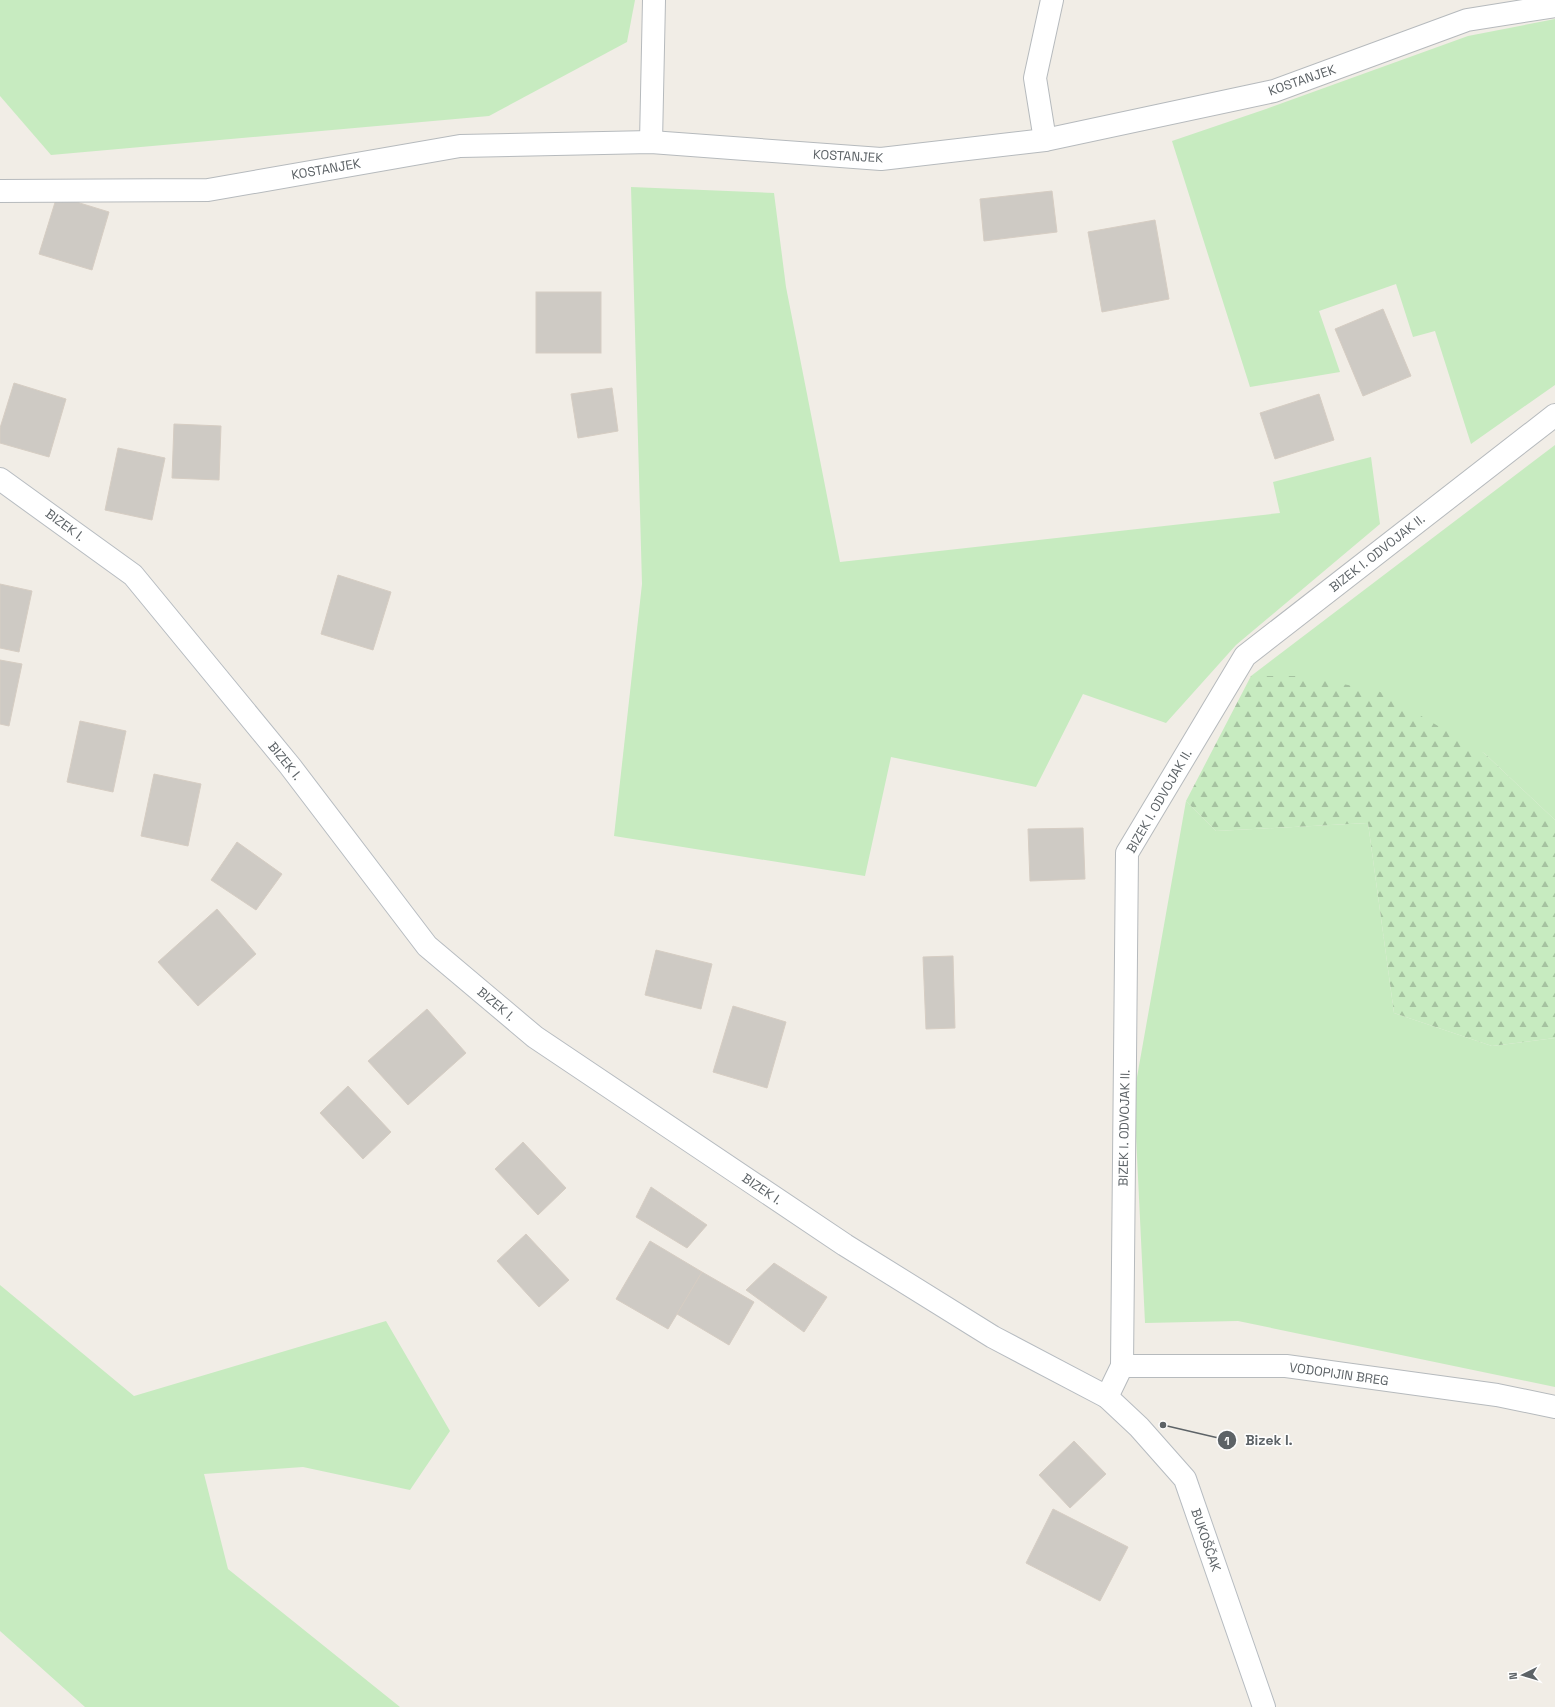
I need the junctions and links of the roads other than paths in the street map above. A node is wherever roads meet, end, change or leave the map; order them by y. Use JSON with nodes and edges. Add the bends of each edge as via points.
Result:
{"nodes":[{"id":1,"x":654,"y":0,"type":"edge"},
{"id":2,"x":1052,"y":0,"type":"edge"},
{"id":3,"x":1555,"y":6,"type":"edge"},
{"id":4,"x":1046,"y":140,"type":"junction"},
{"id":5,"x":651,"y":142,"type":"junction"},
{"id":6,"x":0,"y":191,"type":"edge"},
{"id":7,"x":1555,"y":415,"type":"edge"},
{"id":8,"x":0,"y":478,"type":"edge"},
{"id":9,"x":1122,"y":1366,"type":"junction"},
{"id":10,"x":1108,"y":1397,"type":"junction"},
{"id":11,"x":1555,"y":1407,"type":"edge"},
{"id":12,"x":1264,"y":1707,"type":"edge"}],
"edges":[{"from":1,"to":5,"type":"street"},
{"from":2,"to":4,"type":"street","via":[[1035,78]]},
{"from":3,"to":4,"type":"street","name":"KOSTANJEK","via":[[1467,20],[1274,91]]},
{"from":4,"to":5,"type":"street","name":"KOSTANJEK","via":[[881,159]]},
{"from":5,"to":6,"type":"street","name":"KOSTANJEK","via":[[460,146],[208,190]]},
{"from":7,"to":9,"type":"street","name":"BIZEK I. ODVOJAK II.","via":[[1246,656],[1127,853]]},
{"from":8,"to":10,"type":"street","name":"BIZEK I.","via":[[133,575],[290,766],[427,946],[535,1037],[845,1245],[994,1337]]},
{"from":9,"to":10,"type":"street","name":"BIZEK I. ODVOJAK II."},
{"from":9,"to":11,"type":"street","name":"VODOPIJIN BREG","via":[[1286,1366],[1497,1395]]},
{"from":10,"to":12,"type":"street","name":"BUKOŠČAK","via":[[1139,1427],[1184,1479]]}]}
